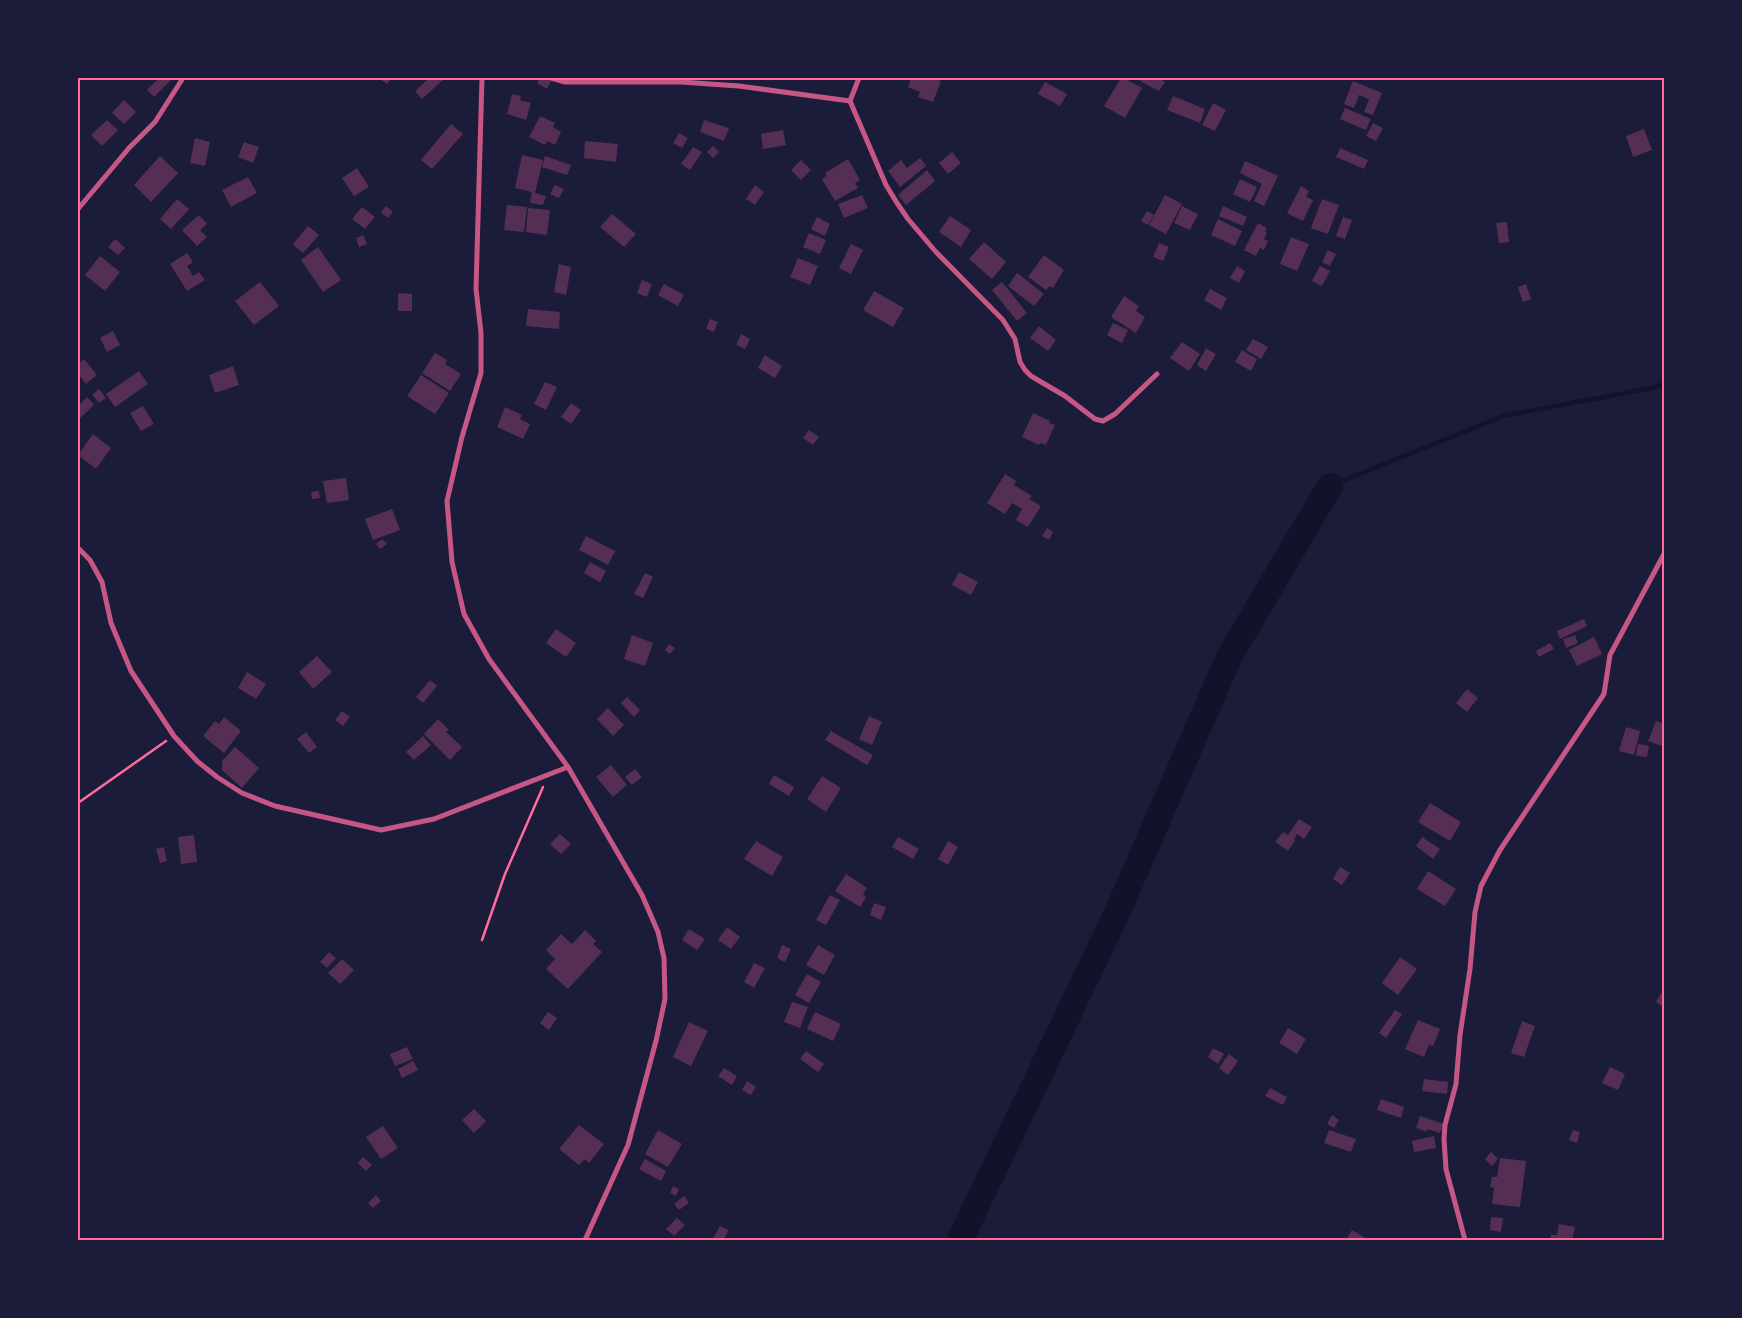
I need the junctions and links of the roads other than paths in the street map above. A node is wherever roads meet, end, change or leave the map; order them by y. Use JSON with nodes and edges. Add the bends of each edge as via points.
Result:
{"nodes":[{"id":1,"x":183,"y":78,"type":"edge"},
{"id":2,"x":482,"y":78,"type":"edge"},
{"id":3,"x":551,"y":78,"type":"edge"},
{"id":4,"x":859,"y":78,"type":"edge"},
{"id":5,"x":850,"y":102,"type":"junction"},
{"id":6,"x":78,"y":209,"type":"edge"},
{"id":7,"x":1157,"y":374,"type":"dead end"},
{"id":8,"x":78,"y":548,"type":"edge"},
{"id":9,"x":1664,"y":554,"type":"edge"},
{"id":10,"x":568,"y":767,"type":"junction"},
{"id":11,"x":585,"y":1240,"type":"edge"},
{"id":12,"x":1465,"y":1240,"type":"edge"}],
"edges":[{"from":1,"to":6,"type":"street","via":[[155,122]]},
{"from":2,"to":10,"type":"street","via":[[476,289],[481,333],[480,373],[447,501],[452,562],[464,614],[489,659]]},
{"from":3,"to":5,"type":"street","via":[[565,82],[681,82],[739,86]]},
{"from":4,"to":5,"type":"street"},
{"from":5,"to":7,"type":"street","via":[[886,186],[897,203],[936,252],[1003,320],[1015,340],[1020,362],[1031,376],[1095,419],[1103,421],[1115,414]]},
{"from":8,"to":10,"type":"street","via":[[90,560],[102,582],[111,624],[131,671],[174,736],[197,761],[242,793],[275,806],[381,830],[434,819]]},
{"from":9,"to":12,"type":"street","via":[[1610,655],[1604,694],[1500,850],[1481,886],[1475,912],[1456,1084],[1444,1139],[1446,1169]]},
{"from":10,"to":11,"type":"street","via":[[642,895],[658,932],[664,958],[665,999],[636,1116],[628,1144]]}]}
